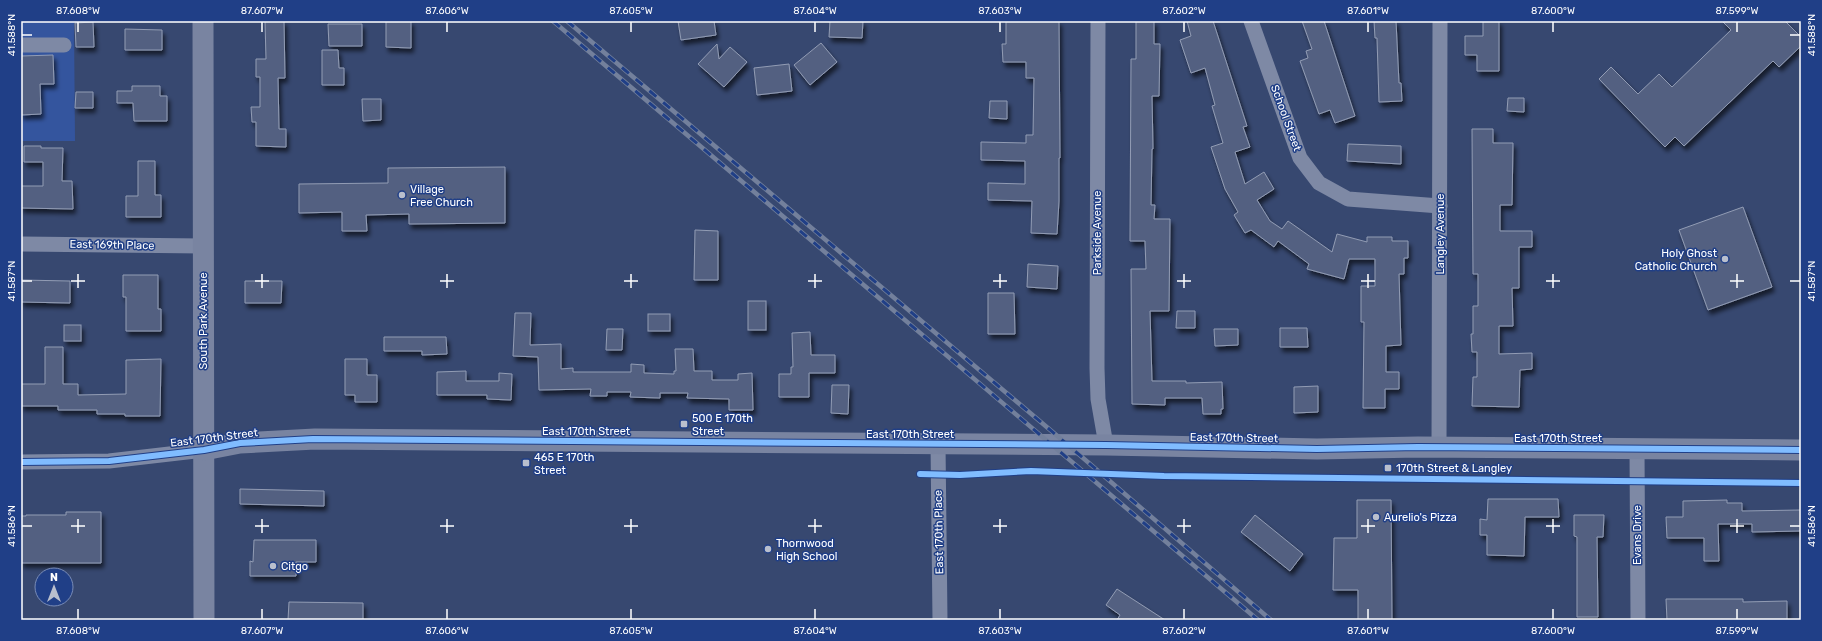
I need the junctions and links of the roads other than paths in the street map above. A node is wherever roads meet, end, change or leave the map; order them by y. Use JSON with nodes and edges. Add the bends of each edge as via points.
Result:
{"nodes":[{"id":1,"x":203,"y":21,"type":"edge"},
{"id":2,"x":1098,"y":21,"type":"edge"},
{"id":3,"x":1251,"y":21,"type":"edge"},
{"id":4,"x":1440,"y":21,"type":"edge"},
{"id":5,"x":21,"y":45,"type":"edge"},
{"id":6,"x":64,"y":45,"type":"dead end"},
{"id":7,"x":1440,"y":206,"type":"junction"},
{"id":8,"x":21,"y":244,"type":"edge"},
{"id":9,"x":203,"y":246,"type":"junction"},
{"id":10,"x":938,"y":444,"type":"junction"},
{"id":11,"x":1106,"y":445,"type":"junction"},
{"id":12,"x":1439,"y":448,"type":"junction"},
{"id":13,"x":1637,"y":449,"type":"junction"},
{"id":14,"x":204,"y":450,"type":"junction"},
{"id":15,"x":1801,"y":450,"type":"edge"},
{"id":16,"x":21,"y":462,"type":"edge"},
{"id":17,"x":204,"y":620,"type":"edge"},
{"id":18,"x":940,"y":620,"type":"edge"},
{"id":19,"x":1638,"y":620,"type":"edge"}],
"edges":[{"from":1,"to":9,"type":"street","name":"South Park Avenue"},
{"from":2,"to":11,"type":"street","name":"Parkside Avenue","via":[[1097,368],[1098,399]]},
{"from":3,"to":7,"type":"street","name":"School Street","via":[[1300,158],[1319,183],[1348,199]]},
{"from":4,"to":7,"type":"street","name":"Langley Avenue"},
{"from":5,"to":6,"type":"street"},
{"from":7,"to":12,"type":"street","name":"Langley Avenue"},
{"from":8,"to":9,"type":"street","name":"East 169th Place"},
{"from":9,"to":14,"type":"street","name":"South Park Avenue"},
{"from":10,"to":11,"type":"street","name":"East 170th Street"},
{"from":10,"to":14,"type":"street","name":"East 170th Street","via":[[313,439],[240,443]]},
{"from":10,"to":18,"type":"street","name":"East 170th Place"},
{"from":11,"to":12,"type":"street","name":"East 170th Street","via":[[1317,449]]},
{"from":12,"to":13,"type":"street","name":"East 170th Street"},
{"from":13,"to":15,"type":"street","name":"East 170th Street"},
{"from":13,"to":19,"type":"street","name":"Evans Drive"},
{"from":14,"to":16,"type":"street","name":"East 170th Street","via":[[109,461]]},
{"from":14,"to":17,"type":"street","name":"South Park Avenue"}]}
